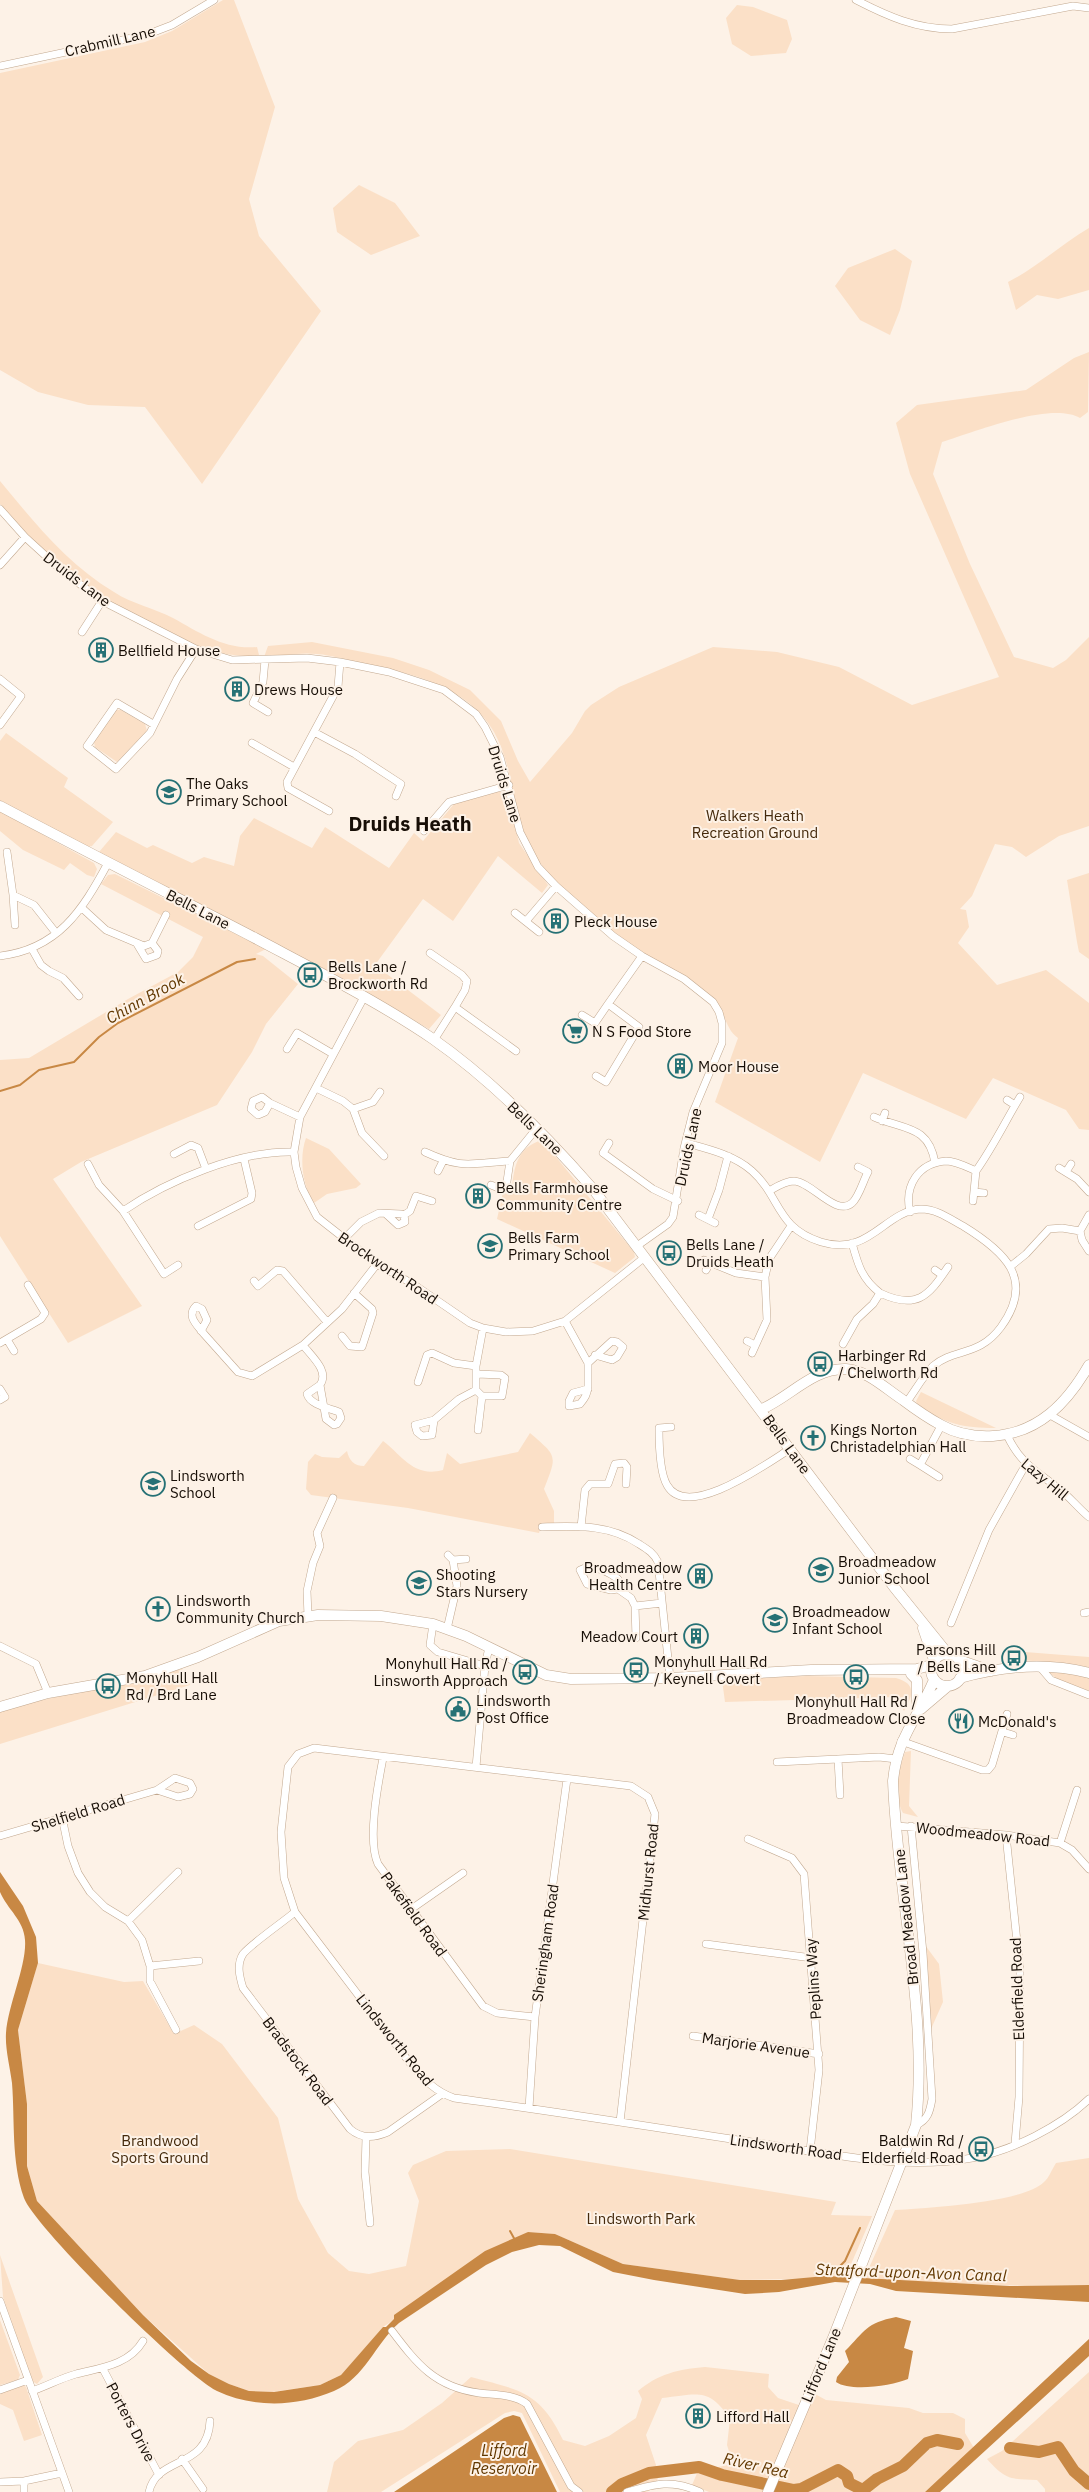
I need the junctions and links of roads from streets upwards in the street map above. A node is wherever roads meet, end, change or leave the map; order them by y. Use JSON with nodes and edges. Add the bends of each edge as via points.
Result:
{"nodes":[{"id":1,"x":214,"y":0,"type":"edge"},
{"id":2,"x":856,"y":0,"type":"edge"},
{"id":3,"x":1089,"y":8,"type":"edge"},
{"id":4,"x":0,"y":66,"type":"edge"},
{"id":5,"x":0,"y":509,"type":"edge"},
{"id":6,"x":25,"y":537,"type":"junction"},
{"id":7,"x":0,"y":565,"type":"edge"},
{"id":8,"x":102,"y":601,"type":"junction"},
{"id":9,"x":82,"y":632,"type":"dead end"},
{"id":10,"x":196,"y":649,"type":"junction"},
{"id":11,"x":264,"y":660,"type":"junction"},
{"id":12,"x":340,"y":662,"type":"junction"},
{"id":13,"x":0,"y":679,"type":"edge"},
{"id":14,"x":268,"y":712,"type":"dead end"},
{"id":15,"x":153,"y":724,"type":"junction"},
{"id":16,"x":0,"y":725,"type":"edge"},
{"id":17,"x":314,"y":732,"type":"junction"},
{"id":18,"x":252,"y":743,"type":"dead end"},
{"id":19,"x":294,"y":767,"type":"junction"},
{"id":20,"x":509,"y":785,"type":"junction"},
{"id":21,"x":396,"y":796,"type":"dead end"},
{"id":22,"x":0,"y":806,"type":"edge"},
{"id":23,"x":329,"y":811,"type":"dead end"},
{"id":24,"x":424,"y":831,"type":"dead end"},
{"id":25,"x":7,"y":852,"type":"dead end"},
{"id":26,"x":108,"y":863,"type":"junction"},
{"id":27,"x":556,"y":886,"type":"junction"},
{"id":28,"x":13,"y":895,"type":"junction"},
{"id":29,"x":82,"y":908,"type":"junction"},
{"id":30,"x":515,"y":912,"type":"dead end"},
{"id":31,"x":166,"y":915,"type":"dead end"},
{"id":32,"x":528,"y":920,"type":"junction"},
{"id":33,"x":15,"y":925,"type":"dead end"},
{"id":34,"x":539,"y":932,"type":"dead end"},
{"id":35,"x":56,"y":933,"type":"junction"},
{"id":36,"x":152,"y":942,"type":"junction"},
{"id":37,"x":137,"y":944,"type":"junction"},
{"id":38,"x":32,"y":949,"type":"junction"},
{"id":39,"x":430,"y":953,"type":"dead end"},
{"id":40,"x":0,"y":956,"type":"edge"},
{"id":41,"x":642,"y":956,"type":"junction"},
{"id":42,"x":79,"y":996,"type":"dead end"},
{"id":43,"x":364,"y":997,"type":"junction"},
{"id":44,"x":608,"y":1004,"type":"junction"},
{"id":45,"x":455,"y":1007,"type":"junction"},
{"id":46,"x":582,"y":1015,"type":"dead end"},
{"id":47,"x":434,"y":1040,"type":"junction"},
{"id":48,"x":287,"y":1049,"type":"dead end"},
{"id":49,"x":516,"y":1051,"type":"dead end"},
{"id":50,"x":333,"y":1054,"type":"junction"},
{"id":51,"x":596,"y":1076,"type":"dead end"},
{"id":52,"x":316,"y":1088,"type":"junction"},
{"id":53,"x":380,"y":1092,"type":"dead end"},
{"id":54,"x":1020,"y":1097,"type":"dead end"},
{"id":55,"x":1007,"y":1100,"type":"dead end"},
{"id":56,"x":270,"y":1103,"type":"dead end"},
{"id":57,"x":1015,"y":1105,"type":"junction"},
{"id":58,"x":353,"y":1109,"type":"junction"},
{"id":59,"x":885,"y":1113,"type":"dead end"},
{"id":60,"x":300,"y":1117,"type":"junction"},
{"id":61,"x":874,"y":1117,"type":"dead end"},
{"id":62,"x":882,"y":1121,"type":"junction"},
{"id":63,"x":537,"y":1128,"type":"junction"},
{"id":64,"x":609,"y":1143,"type":"dead end"},
{"id":65,"x":686,"y":1143,"type":"junction"},
{"id":66,"x":294,"y":1152,"type":"junction"},
{"id":67,"x":425,"y":1152,"type":"dead end"},
{"id":68,"x":174,"y":1154,"type":"dead end"},
{"id":69,"x":384,"y":1156,"type":"dead end"},
{"id":70,"x":728,"y":1156,"type":"junction"},
{"id":71,"x":244,"y":1159,"type":"junction"},
{"id":72,"x":443,"y":1160,"type":"junction"},
{"id":73,"x":510,"y":1162,"type":"junction"},
{"id":74,"x":935,"y":1163,"type":"junction"},
{"id":75,"x":88,"y":1164,"type":"dead end"},
{"id":76,"x":1071,"y":1164,"type":"dead end"},
{"id":77,"x":858,"y":1167,"type":"dead end"},
{"id":78,"x":1059,"y":1168,"type":"dead end"},
{"id":79,"x":206,"y":1169,"type":"junction"},
{"id":80,"x":976,"y":1171,"type":"junction"},
{"id":81,"x":438,"y":1172,"type":"dead end"},
{"id":82,"x":1066,"y":1172,"type":"junction"},
{"id":83,"x":491,"y":1185,"type":"dead end"},
{"id":84,"x":769,"y":1191,"type":"junction"},
{"id":85,"x":974,"y":1192,"type":"junction"},
{"id":86,"x":1089,"y":1192,"type":"edge"},
{"id":87,"x":984,"y":1193,"type":"dead end"},
{"id":88,"x":432,"y":1201,"type":"dead end"},
{"id":89,"x":678,"y":1201,"type":"junction"},
{"id":90,"x":973,"y":1201,"type":"dead end"},
{"id":91,"x":123,"y":1211,"type":"junction"},
{"id":92,"x":205,"y":1212,"type":"dead end"},
{"id":93,"x":910,"y":1212,"type":"junction"},
{"id":94,"x":699,"y":1215,"type":"dead end"},
{"id":95,"x":1089,"y":1216,"type":"edge"},
{"id":96,"x":708,"y":1218,"type":"junction"},
{"id":97,"x":209,"y":1220,"type":"junction"},
{"id":98,"x":715,"y":1223,"type":"dead end"},
{"id":99,"x":198,"y":1226,"type":"dead end"},
{"id":100,"x":791,"y":1226,"type":"junction"},
{"id":101,"x":1080,"y":1230,"type":"junction"},
{"id":102,"x":344,"y":1239,"type":"junction"},
{"id":103,"x":852,"y":1244,"type":"junction"},
{"id":104,"x":637,"y":1246,"type":"junction"},
{"id":105,"x":1089,"y":1251,"type":"edge"},
{"id":106,"x":645,"y":1257,"type":"junction"},
{"id":107,"x":377,"y":1264,"type":"junction"},
{"id":108,"x":178,"y":1265,"type":"dead end"},
{"id":109,"x":1011,"y":1266,"type":"junction"},
{"id":110,"x":948,"y":1267,"type":"dead end"},
{"id":111,"x":706,"y":1270,"type":"dead end"},
{"id":112,"x":935,"y":1270,"type":"dead end"},
{"id":113,"x":942,"y":1275,"type":"junction"},
{"id":114,"x":765,"y":1277,"type":"junction"},
{"id":115,"x":254,"y":1281,"type":"dead end"},
{"id":116,"x":28,"y":1284,"type":"dead end"},
{"id":117,"x":354,"y":1293,"type":"junction"},
{"id":118,"x":880,"y":1293,"type":"junction"},
{"id":119,"x":565,"y":1321,"type":"junction"},
{"id":120,"x":327,"y":1322,"type":"junction"},
{"id":121,"x":483,"y":1328,"type":"junction"},
{"id":122,"x":202,"y":1331,"type":"junction"},
{"id":123,"x":342,"y":1336,"type":"dead end"},
{"id":124,"x":847,"y":1336,"type":"junction"},
{"id":125,"x":855,"y":1340,"type":"dead end"},
{"id":126,"x":8,"y":1341,"type":"junction"},
{"id":127,"x":747,"y":1341,"type":"dead end"},
{"id":128,"x":0,"y":1344,"type":"edge"},
{"id":129,"x":843,"y":1344,"type":"dead end"},
{"id":130,"x":303,"y":1345,"type":"junction"},
{"id":131,"x":755,"y":1346,"type":"junction"},
{"id":132,"x":14,"y":1351,"type":"dead end"},
{"id":133,"x":752,"y":1353,"type":"dead end"},
{"id":134,"x":595,"y":1356,"type":"dead end"},
{"id":135,"x":588,"y":1363,"type":"junction"},
{"id":136,"x":1089,"y":1365,"type":"edge"},
{"id":137,"x":476,"y":1370,"type":"junction"},
{"id":138,"x":418,"y":1382,"type":"dead end"},
{"id":139,"x":320,"y":1385,"type":"junction"},
{"id":140,"x":0,"y":1389,"type":"edge"},
{"id":141,"x":588,"y":1389,"type":"dead end"},
{"id":142,"x":476,"y":1390,"type":"junction"},
{"id":143,"x":482,"y":1396,"type":"junction"},
{"id":144,"x":0,"y":1400,"type":"edge"},
{"id":145,"x":906,"y":1403,"type":"junction"},
{"id":146,"x":762,"y":1409,"type":"junction"},
{"id":147,"x":1050,"y":1415,"type":"junction"},
{"id":148,"x":434,"y":1420,"type":"dead end"},
{"id":149,"x":941,"y":1426,"type":"junction"},
{"id":150,"x":671,"y":1427,"type":"dead end"},
{"id":151,"x":478,"y":1430,"type":"dead end"},
{"id":152,"x":1007,"y":1435,"type":"junction"},
{"id":153,"x":1089,"y":1438,"type":"edge"},
{"id":154,"x":790,"y":1449,"type":"junction"},
{"id":155,"x":910,"y":1459,"type":"dead end"},
{"id":156,"x":1026,"y":1464,"type":"junction"},
{"id":157,"x":920,"y":1465,"type":"junction"},
{"id":158,"x":938,"y":1477,"type":"dead end"},
{"id":159,"x":626,"y":1484,"type":"dead end"},
{"id":160,"x":333,"y":1498,"type":"dead end"},
{"id":161,"x":1089,"y":1517,"type":"edge"},
{"id":162,"x":580,"y":1527,"type":"junction"},
{"id":163,"x":542,"y":1528,"type":"dead end"},
{"id":164,"x":466,"y":1559,"type":"dead end"},
{"id":165,"x":618,"y":1589,"type":"junction"},
{"id":166,"x":662,"y":1603,"type":"junction"},
{"id":167,"x":635,"y":1606,"type":"junction"},
{"id":168,"x":308,"y":1616,"type":"junction"},
{"id":169,"x":921,"y":1622,"type":"junction"},
{"id":170,"x":951,"y":1623,"type":"dead end"},
{"id":171,"x":432,"y":1624,"type":"junction"},
{"id":172,"x":447,"y":1629,"type":"junction"},
{"id":173,"x":636,"y":1638,"type":"dead end"},
{"id":174,"x":0,"y":1646,"type":"edge"},
{"id":175,"x":489,"y":1647,"type":"junction"},
{"id":176,"x":948,"y":1654,"type":"junction"},
{"id":177,"x":959,"y":1660,"type":"junction"},
{"id":178,"x":933,"y":1663,"type":"junction"},
{"id":179,"x":485,"y":1666,"type":"junction"},
{"id":180,"x":1039,"y":1666,"type":"junction"},
{"id":181,"x":897,"y":1670,"type":"junction"},
{"id":182,"x":991,"y":1671,"type":"junction"},
{"id":183,"x":1089,"y":1673,"type":"edge"},
{"id":184,"x":911,"y":1674,"type":"junction"},
{"id":185,"x":670,"y":1678,"type":"junction"},
{"id":186,"x":960,"y":1678,"type":"junction"},
{"id":187,"x":933,"y":1679,"type":"junction"},
{"id":188,"x":948,"y":1686,"type":"junction"},
{"id":189,"x":48,"y":1693,"type":"junction"},
{"id":190,"x":1089,"y":1694,"type":"edge"},
{"id":191,"x":0,"y":1707,"type":"edge"},
{"id":192,"x":917,"y":1712,"type":"junction"},
{"id":193,"x":1007,"y":1714,"type":"dead end"},
{"id":194,"x":1002,"y":1732,"type":"junction"},
{"id":195,"x":1013,"y":1735,"type":"dead end"},
{"id":196,"x":901,"y":1741,"type":"junction"},
{"id":197,"x":383,"y":1758,"type":"junction"},
{"id":198,"x":896,"y":1759,"type":"junction"},
{"id":199,"x":838,"y":1760,"type":"junction"},
{"id":200,"x":777,"y":1762,"type":"dead end"},
{"id":201,"x":476,"y":1767,"type":"junction"},
{"id":202,"x":567,"y":1780,"type":"junction"},
{"id":203,"x":157,"y":1790,"type":"dead end"},
{"id":204,"x":1076,"y":1790,"type":"dead end"},
{"id":205,"x":840,"y":1795,"type":"dead end"},
{"id":206,"x":62,"y":1817,"type":"junction"},
{"id":207,"x":897,"y":1826,"type":"junction"},
{"id":208,"x":911,"y":1826,"type":"junction"},
{"id":209,"x":1006,"y":1835,"type":"junction"},
{"id":210,"x":0,"y":1836,"type":"edge"},
{"id":211,"x":748,"y":1839,"type":"dead end"},
{"id":212,"x":1060,"y":1843,"type":"junction"},
{"id":213,"x":1089,"y":1869,"type":"edge"},
{"id":214,"x":178,"y":1872,"type":"dead end"},
{"id":215,"x":463,"y":1873,"type":"dead end"},
{"id":216,"x":410,"y":1910,"type":"junction"},
{"id":217,"x":295,"y":1912,"type":"junction"},
{"id":218,"x":128,"y":1921,"type":"junction"},
{"id":219,"x":706,"y":1944,"type":"dead end"},
{"id":220,"x":812,"y":1958,"type":"junction"},
{"id":221,"x":199,"y":1961,"type":"dead end"},
{"id":222,"x":150,"y":1966,"type":"junction"},
{"id":223,"x":535,"y":2017,"type":"junction"},
{"id":224,"x":176,"y":2030,"type":"dead end"},
{"id":225,"x":693,"y":2036,"type":"dead end"},
{"id":226,"x":818,"y":2054,"type":"junction"},
{"id":227,"x":442,"y":2094,"type":"junction"},
{"id":228,"x":1089,"y":2099,"type":"edge"},
{"id":229,"x":529,"y":2108,"type":"junction"},
{"id":230,"x":620,"y":2122,"type":"junction"},
{"id":231,"x":916,"y":2125,"type":"junction"},
{"id":232,"x":366,"y":2138,"type":"junction"},
{"id":233,"x":1015,"y":2144,"type":"junction"},
{"id":234,"x":810,"y":2151,"type":"junction"},
{"id":235,"x":902,"y":2162,"type":"junction"},
{"id":236,"x":370,"y":2223,"type":"dead end"},
{"id":237,"x":860,"y":2265,"type":"joint"},
{"id":238,"x":0,"y":2301,"type":"edge"},
{"id":239,"x":392,"y":2331,"type":"dead end"},
{"id":240,"x":143,"y":2341,"type":"dead end"},
{"id":241,"x":103,"y":2369,"type":"junction"},
{"id":242,"x":28,"y":2380,"type":"junction"},
{"id":243,"x":0,"y":2390,"type":"edge"},
{"id":244,"x":32,"y":2391,"type":"junction"},
{"id":245,"x":210,"y":2421,"type":"dead end"},
{"id":246,"x":182,"y":2459,"type":"junction"},
{"id":247,"x":62,"y":2473,"type":"junction"},
{"id":248,"x":159,"y":2475,"type":"junction"},
{"id":249,"x":24,"y":2481,"type":"junction"},
{"id":250,"x":0,"y":2482,"type":"edge"},
{"id":251,"x":203,"y":2489,"type":"dead end"},
{"id":252,"x":24,"y":2492,"type":"edge"},
{"id":253,"x":69,"y":2492,"type":"edge"},
{"id":254,"x":149,"y":2492,"type":"edge"},
{"id":255,"x":579,"y":2492,"type":"edge"},
{"id":256,"x":627,"y":2492,"type":"edge"},
{"id":257,"x":700,"y":2492,"type":"edge"},
{"id":258,"x":768,"y":2492,"type":"edge"}],
"edges":[{"from":1,"to":4,"type":"street","name":"Crabmill Lane","via":[[172,25],[146,35]]},
{"from":2,"to":3,"type":"street","via":[[890,17],[932,29],[952,29],[1073,6]]},
{"from":5,"to":6,"type":"street","name":"Druids Lane"},
{"from":6,"to":7,"type":"street"},
{"from":6,"to":8,"type":"street","name":"Druids Lane"},
{"from":8,"to":9,"type":"street"},
{"from":8,"to":10,"type":"street","name":"Druids Lane"},
{"from":10,"to":11,"type":"street","name":"Druids Lane","via":[[232,660]]},
{"from":10,"to":15,"type":"street"},
{"from":11,"to":12,"type":"street","name":"Druids Lane","via":[[307,658]]},
{"from":11,"to":14,"type":"street","via":[[263,682],[253,703]]},
{"from":12,"to":17,"type":"street","via":[[338,687]]},
{"from":12,"to":20,"type":"street","name":"Druids Lane","via":[[420,680],[460,700],[486,727]]},
{"from":13,"to":16,"type":"street","via":[[22,696]]},
{"from":15,"to":15,"type":"street","via":[[150,732],[116,769],[88,746],[117,703]]},
{"from":17,"to":19,"type":"street"},
{"from":17,"to":21,"type":"street","via":[[401,784]]},
{"from":18,"to":19,"type":"street"},
{"from":19,"to":23,"type":"street","via":[[287,782],[288,788]]},
{"from":20,"to":24,"type":"street","via":[[449,802]]},
{"from":20,"to":27,"type":"street","name":"Druids Lane","via":[[524,844],[538,867]]},
{"from":22,"to":26,"type":"street","name":"Bells Lane"},
{"from":25,"to":28,"type":"street"},
{"from":26,"to":29,"type":"street"},
{"from":26,"to":43,"type":"street","name":"Bells Lane"},
{"from":27,"to":32,"type":"street"},
{"from":27,"to":41,"type":"street","name":"Druids Lane","via":[[613,936]]},
{"from":28,"to":33,"type":"street"},
{"from":28,"to":35,"type":"street","via":[[34,905]]},
{"from":29,"to":35,"type":"street"},
{"from":29,"to":37,"type":"street","via":[[106,930]]},
{"from":30,"to":32,"type":"street"},
{"from":31,"to":36,"type":"street"},
{"from":32,"to":34,"type":"street"},
{"from":35,"to":38,"type":"street"},
{"from":36,"to":37,"type":"street","via":[[144,946]]},
{"from":36,"to":37,"type":"street","via":[[157,954],[146,958]]},
{"from":38,"to":40,"type":"street"},
{"from":38,"to":42,"type":"street","via":[[42,965],[63,978]]},
{"from":39,"to":45,"type":"street","via":[[468,981]]},
{"from":41,"to":44,"type":"street"},
{"from":41,"to":65,"type":"street","name":"Druids Lane","via":[[684,979],[713,1002],[722,1023],[722,1043],[693,1112]]},
{"from":43,"to":47,"type":"street","name":"Bells Lane"},
{"from":43,"to":50,"type":"street","name":"Brockworth Road"},
{"from":44,"to":46,"type":"street","via":[[594,1023]]},
{"from":44,"to":51,"type":"street","via":[[639,1027],[606,1082]]},
{"from":45,"to":47,"type":"street"},
{"from":45,"to":49,"type":"street"},
{"from":47,"to":63,"type":"street","name":"Bells Lane"},
{"from":48,"to":50,"type":"street","via":[[297,1033]]},
{"from":50,"to":52,"type":"street","name":"Brockworth Road"},
{"from":52,"to":58,"type":"street"},
{"from":52,"to":60,"type":"street","name":"Brockworth Road"},
{"from":53,"to":58,"type":"street","via":[[373,1102]]},
{"from":54,"to":57,"type":"street"},
{"from":55,"to":57,"type":"street"},
{"from":56,"to":60,"type":"street"},
{"from":57,"to":80,"type":"street"},
{"from":58,"to":69,"type":"street","via":[[362,1133]]},
{"from":59,"to":62,"type":"street"},
{"from":60,"to":66,"type":"street","name":"Brockworth Road"},
{"from":61,"to":62,"type":"street"},
{"from":62,"to":74,"type":"street","via":[[918,1132],[927,1139],[933,1148]]},
{"from":63,"to":73,"type":"street"},
{"from":63,"to":104,"type":"street","name":"Bells Lane","via":[[593,1189]]},
{"from":64,"to":89,"type":"street","via":[[603,1153],[653,1188]]},
{"from":65,"to":70,"type":"street"},
{"from":65,"to":89,"type":"street","name":"Druids Lane"},
{"from":66,"to":71,"type":"street"},
{"from":66,"to":102,"type":"street","name":"Brockworth Road","via":[[302,1188],[313,1212]]},
{"from":67,"to":72,"type":"street"},
{"from":68,"to":79,"type":"street","via":[[191,1145],[198,1148]]},
{"from":70,"to":84,"type":"street","via":[[752,1171]]},
{"from":70,"to":96,"type":"street"},
{"from":71,"to":79,"type":"street"},
{"from":71,"to":97,"type":"street","via":[[251,1199]]},
{"from":72,"to":73,"type":"street","via":[[475,1166]]},
{"from":72,"to":81,"type":"street"},
{"from":73,"to":83,"type":"street","via":[[506,1188]]},
{"from":74,"to":80,"type":"street","via":[[948,1161]]},
{"from":74,"to":93,"type":"street","via":[[912,1179],[908,1201]]},
{"from":75,"to":91,"type":"street","via":[[99,1185]]},
{"from":76,"to":82,"type":"street"},
{"from":77,"to":84,"type":"street","via":[[868,1172],[852,1203],[845,1206],[836,1206],[793,1181]]},
{"from":78,"to":82,"type":"street"},
{"from":79,"to":91,"type":"street","via":[[150,1193]]},
{"from":80,"to":85,"type":"street"},
{"from":82,"to":86,"type":"street"},
{"from":84,"to":100,"type":"street"},
{"from":85,"to":87,"type":"street"},
{"from":85,"to":90,"type":"street"},
{"from":88,"to":102,"type":"street","via":[[416,1196],[410,1211],[404,1215],[405,1222],[398,1225],[386,1214],[379,1213],[361,1222]]},
{"from":89,"to":104,"type":"street","name":"Druids Lane","via":[[674,1217],[668,1224]]},
{"from":91,"to":108,"type":"street","via":[[164,1274]]},
{"from":92,"to":97,"type":"street"},
{"from":93,"to":103,"type":"street","via":[[871,1237]]},
{"from":93,"to":109,"type":"street","via":[[921,1209],[943,1214],[1002,1254]]},
{"from":94,"to":96,"type":"street"},
{"from":95,"to":101,"type":"street"},
{"from":96,"to":98,"type":"street"},
{"from":97,"to":99,"type":"street"},
{"from":100,"to":103,"type":"street","via":[[822,1242]]},
{"from":100,"to":114,"type":"street","via":[[773,1250]]},
{"from":101,"to":105,"type":"street"},
{"from":101,"to":109,"type":"street","via":[[1049,1229]]},
{"from":102,"to":107,"type":"street","name":"Brockworth Road"},
{"from":103,"to":118,"type":"street","via":[[861,1274]]},
{"from":104,"to":106,"type":"street","name":"Bells Lane"},
{"from":106,"to":119,"type":"street","name":"Brockworth Road"},
{"from":106,"to":146,"type":"street","name":"Bells Lane"},
{"from":107,"to":117,"type":"street"},
{"from":107,"to":121,"type":"street","name":"Brockworth Road"},
{"from":109,"to":145,"type":"street","via":[[1017,1292],[1001,1327],[981,1346],[933,1367]]},
{"from":110,"to":113,"type":"street"},
{"from":111,"to":114,"type":"street","via":[[707,1261],[736,1273]]},
{"from":112,"to":113,"type":"street"},
{"from":113,"to":118,"type":"street","via":[[933,1289],[912,1301]]},
{"from":114,"to":131,"type":"street","via":[[767,1320]]},
{"from":115,"to":120,"type":"street","via":[[258,1286],[274,1272],[283,1271]]},
{"from":116,"to":126,"type":"street","via":[[45,1313]]},
{"from":117,"to":120,"type":"street"},
{"from":117,"to":123,"type":"street","via":[[372,1309],[371,1319],[362,1348],[350,1346]]},
{"from":118,"to":124,"type":"street","via":[[856,1319]]},
{"from":119,"to":121,"type":"street","name":"Brockworth Road","via":[[524,1332]]},
{"from":119,"to":135,"type":"street"},
{"from":120,"to":130,"type":"street"},
{"from":121,"to":137,"type":"street"},
{"from":122,"to":122,"type":"street","via":[[192,1318],[196,1306],[207,1320]]},
{"from":122,"to":130,"type":"street","via":[[238,1372],[247,1377]]},
{"from":124,"to":125,"type":"street"},
{"from":124,"to":129,"type":"street"},
{"from":126,"to":128,"type":"street"},
{"from":126,"to":132,"type":"street"},
{"from":127,"to":131,"type":"street"},
{"from":130,"to":139,"type":"street","via":[[322,1369],[324,1381]]},
{"from":131,"to":133,"type":"street"},
{"from":134,"to":135,"type":"street"},
{"from":135,"to":141,"type":"street"},
{"from":136,"to":147,"type":"street","via":[[1069,1395]]},
{"from":137,"to":138,"type":"street","via":[[432,1352],[427,1355]]},
{"from":137,"to":142,"type":"street"},
{"from":137,"to":143,"type":"street","via":[[505,1378],[502,1396]]},
{"from":139,"to":139,"type":"street","via":[[307,1394],[308,1398],[325,1406]]},
{"from":140,"to":144,"type":"street","via":[[6,1397]]},
{"from":142,"to":143,"type":"street"},
{"from":142,"to":148,"type":"street","via":[[459,1399]]},
{"from":143,"to":151,"type":"street"},
{"from":145,"to":146,"type":"street","via":[[868,1377],[853,1370],[836,1369],[801,1384]]},
{"from":145,"to":149,"type":"street"},
{"from":146,"to":154,"type":"street","name":"Bells Lane"},
{"from":147,"to":152,"type":"street","via":[[1026,1430]]},
{"from":147,"to":153,"type":"street"},
{"from":149,"to":152,"type":"street","via":[[973,1436]]},
{"from":149,"to":157,"type":"street"},
{"from":150,"to":154,"type":"street","via":[[660,1428],[664,1477],[667,1486],[679,1495],[729,1488]]},
{"from":152,"to":156,"type":"street","name":"Lazy Hill"},
{"from":154,"to":169,"type":"street","name":"Bells Lane"},
{"from":155,"to":157,"type":"street"},
{"from":156,"to":161,"type":"street","name":"Lazy Hill","via":[[1059,1488]]},
{"from":156,"to":170,"type":"street","via":[[989,1530]]},
{"from":157,"to":158,"type":"street"},
{"from":159,"to":162,"type":"street","via":[[626,1464],[619,1462],[615,1464],[608,1484],[590,1484],[585,1490]]},
{"from":160,"to":168,"type":"street","via":[[317,1533],[320,1546],[307,1591]]},
{"from":162,"to":163,"type":"street"},
{"from":162,"to":166,"type":"street","via":[[618,1532],[655,1555]]},
{"from":164,"to":172,"type":"street","via":[[450,1557],[457,1586]]},
{"from":165,"to":165,"type":"street","via":[[618,1578],[609,1572],[597,1567],[580,1570],[587,1584]]},
{"from":165,"to":167,"type":"street","via":[[631,1598]]},
{"from":166,"to":167,"type":"street"},
{"from":166,"to":185,"type":"street"},
{"from":167,"to":173,"type":"street"},
{"from":168,"to":171,"type":"street","via":[[381,1616]]},
{"from":168,"to":189,"type":"street","via":[[279,1621],[198,1657],[145,1676]]},
{"from":169,"to":176,"type":"street","name":"Bells Lane"},
{"from":169,"to":178,"type":"street","name":"Bells Lane"},
{"from":171,"to":172,"type":"street"},
{"from":171,"to":179,"type":"street","via":[[430,1645],[438,1652]]},
{"from":172,"to":175,"type":"street"},
{"from":174,"to":189,"type":"street","via":[[36,1664]]},
{"from":175,"to":179,"type":"street"},
{"from":175,"to":185,"type":"street","via":[[546,1675],[570,1679]]},
{"from":176,"to":177,"type":"street"},
{"from":176,"to":178,"type":"street"},
{"from":177,"to":182,"type":"street"},
{"from":177,"to":186,"type":"street"},
{"from":178,"to":181,"type":"street","via":[[924,1669]]},
{"from":178,"to":187,"type":"street"},
{"from":179,"to":201,"type":"street"},
{"from":180,"to":182,"type":"street"},
{"from":180,"to":183,"type":"street"},
{"from":180,"to":190,"type":"street","via":[[1051,1680]]},
{"from":181,"to":184,"type":"street"},
{"from":181,"to":185,"type":"street","via":[[761,1671]]},
{"from":182,"to":186,"type":"street"},
{"from":184,"to":187,"type":"street"},
{"from":184,"to":192,"type":"street","name":"Broad Meadow Lane","via":[[918,1685]]},
{"from":186,"to":188,"type":"street"},
{"from":187,"to":188,"type":"street"},
{"from":187,"to":192,"type":"street","name":"Broad Meadow Lane"},
{"from":188,"to":192,"type":"street","name":"Broad Meadow Lane"},
{"from":189,"to":191,"type":"street"},
{"from":192,"to":196,"type":"street","name":"Broad Meadow Lane"},
{"from":193,"to":194,"type":"street"},
{"from":194,"to":195,"type":"street"},
{"from":194,"to":196,"type":"street","via":[[988,1770]]},
{"from":196,"to":198,"type":"street","name":"Broad Meadow Lane"},
{"from":197,"to":201,"type":"street","name":"Lindsworth Road"},
{"from":197,"to":216,"type":"street","name":"Pakefield Road","via":[[374,1827],[374,1855],[382,1872]]},
{"from":197,"to":217,"type":"street","name":"Lindsworth Road","via":[[314,1748],[298,1754],[291,1762],[281,1850],[284,1878]]},
{"from":198,"to":199,"type":"street"},
{"from":198,"to":207,"type":"street","name":"Broad Meadow Lane","via":[[893,1780]]},
{"from":199,"to":200,"type":"street"},
{"from":199,"to":205,"type":"street"},
{"from":201,"to":202,"type":"street","name":"Midhurst Road"},
{"from":202,"to":223,"type":"street","name":"Sheringham Road"},
{"from":202,"to":230,"type":"street","name":"Midhurst Road","via":[[631,1786],[648,1797],[655,1814]]},
{"from":203,"to":206,"type":"street","name":"Shelfield Road"},
{"from":204,"to":212,"type":"street"},
{"from":206,"to":210,"type":"street","name":"Shelfield Road"},
{"from":206,"to":218,"type":"street","via":[[78,1873],[90,1892]]},
{"from":207,"to":208,"type":"street","name":"Woodmeadow Road"},
{"from":207,"to":231,"type":"street","name":"Broad Meadow Lane","via":[[914,2002],[918,2091]]},
{"from":208,"to":209,"type":"street","name":"Woodmeadow Road"},
{"from":208,"to":231,"type":"street","name":"Broad Meadow Lane","via":[[932,2099],[923,2122]]},
{"from":209,"to":212,"type":"street","name":"Woodmeadow Road"},
{"from":209,"to":233,"type":"street","name":"Elderfield Road","via":[[1020,1971],[1019,2097]]},
{"from":211,"to":220,"type":"street","name":"Peplins Way","via":[[792,1858],[802,1870]]},
{"from":212,"to":213,"type":"street","name":"Woodmeadow Road","via":[[1072,1850]]},
{"from":214,"to":218,"type":"street"},
{"from":215,"to":216,"type":"street"},
{"from":216,"to":223,"type":"street","name":"Pakefield Road","via":[[483,2006],[497,2014]]},
{"from":217,"to":227,"type":"street","name":"Lindsworth Road","via":[[410,2063],[426,2082]]},
{"from":217,"to":232,"type":"street","name":"Bradstock Road","via":[[243,1954],[238,1971],[240,1980],[350,2129]]},
{"from":218,"to":222,"type":"street","via":[[142,1940]]},
{"from":219,"to":220,"type":"street"},
{"from":220,"to":226,"type":"street","name":"Peplins Way"},
{"from":221,"to":222,"type":"street"},
{"from":222,"to":224,"type":"street","via":[[150,1981]]},
{"from":223,"to":229,"type":"street","name":"Sheringham Road"},
{"from":225,"to":226,"type":"street","name":"Marjorie Avenue"},
{"from":226,"to":234,"type":"street","name":"Peplins Way","via":[[818,2088]]},
{"from":227,"to":229,"type":"street","name":"Lindsworth Road"},
{"from":227,"to":232,"type":"street","via":[[388,2132]]},
{"from":228,"to":233,"type":"street","name":"Lindsworth Road","via":[[1057,2124]]},
{"from":229,"to":230,"type":"street","name":"Lindsworth Road"},
{"from":230,"to":234,"type":"street","name":"Lindsworth Road"},
{"from":231,"to":235,"type":"street","name":"Broad Meadow Lane"},
{"from":232,"to":236,"type":"street","via":[[365,2172]]},
{"from":233,"to":235,"type":"street","name":"Lindsworth Road","via":[[973,2158]]},
{"from":234,"to":235,"type":"street","name":"Lindsworth Road"},
{"from":235,"to":237,"type":"street","name":"Broad Meadow Lane"},
{"from":237,"to":258,"type":"street","name":"Lifford Lane"},
{"from":238,"to":242,"type":"street"},
{"from":239,"to":255,"type":"street","via":[[415,2362],[432,2376],[453,2387],[514,2397],[527,2404],[571,2486]]},
{"from":240,"to":241,"type":"street","via":[[128,2357]]},
{"from":241,"to":244,"type":"street","via":[[75,2374]]},
{"from":241,"to":248,"type":"street","name":"Porters Drive"},
{"from":242,"to":243,"type":"street"},
{"from":242,"to":244,"type":"street"},
{"from":244,"to":247,"type":"street"},
{"from":245,"to":246,"type":"street","via":[[207,2442],[200,2450]]},
{"from":246,"to":248,"type":"street"},
{"from":246,"to":251,"type":"street"},
{"from":247,"to":249,"type":"street"},
{"from":247,"to":253,"type":"street"},
{"from":248,"to":254,"type":"street"},
{"from":249,"to":250,"type":"street"},
{"from":249,"to":252,"type":"street"},
{"from":256,"to":257,"type":"street","via":[[666,2482]]}]}
